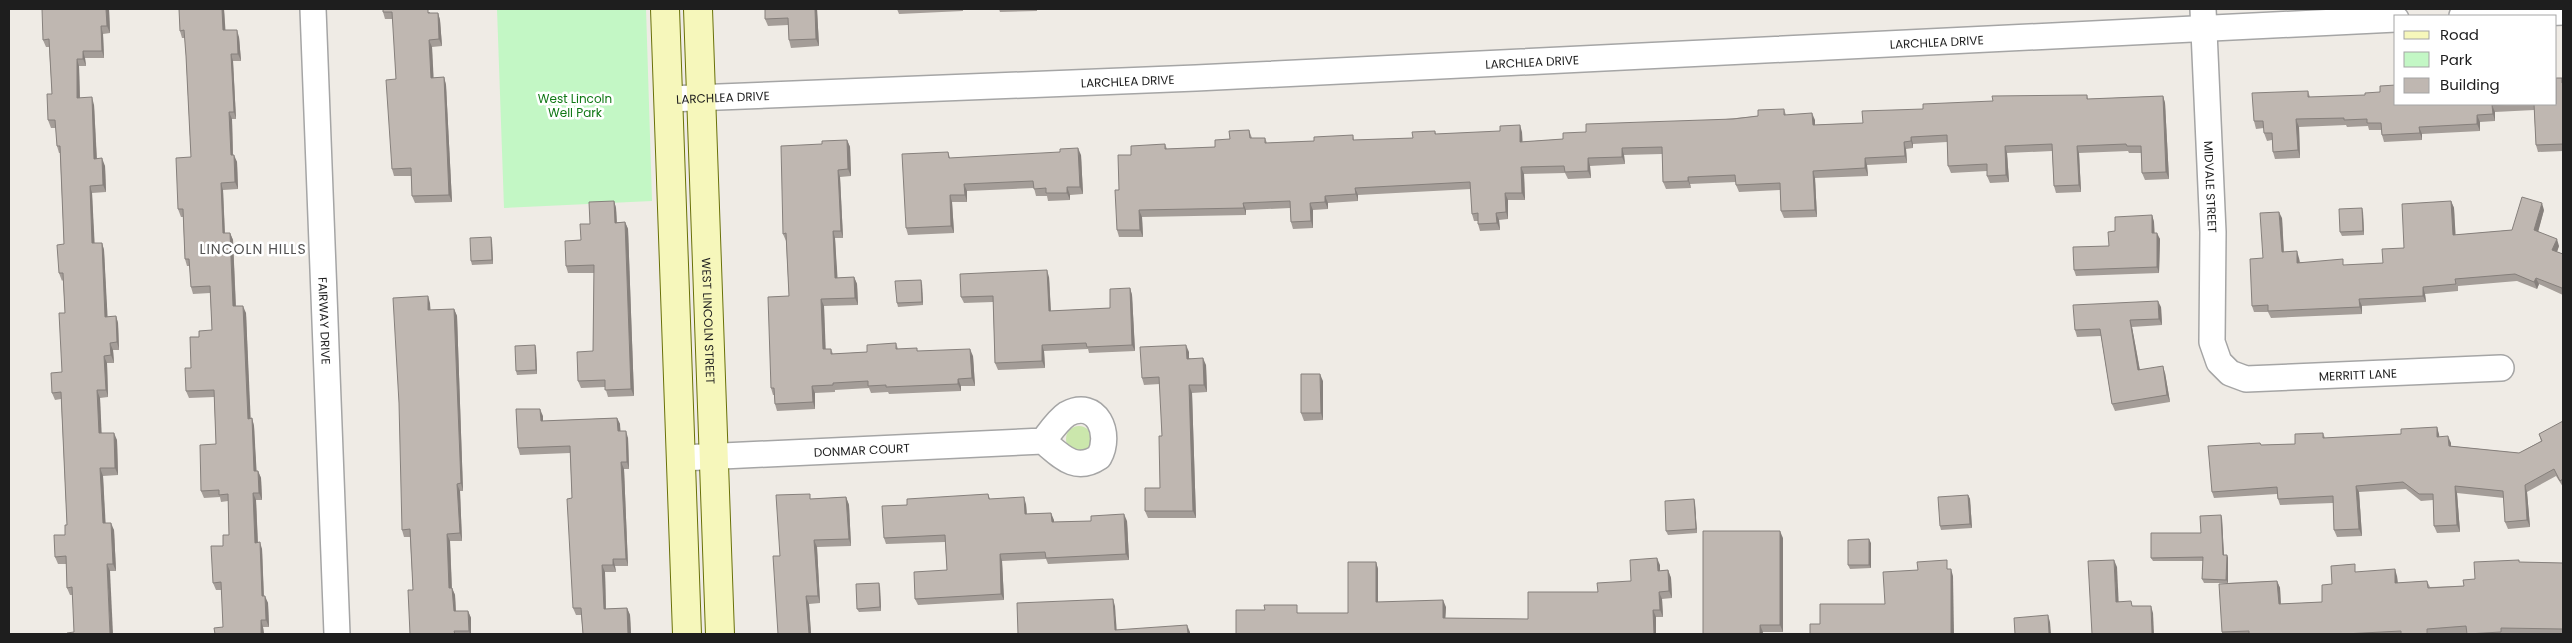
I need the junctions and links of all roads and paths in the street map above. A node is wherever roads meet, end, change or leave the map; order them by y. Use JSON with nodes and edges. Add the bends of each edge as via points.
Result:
{"nodes":[{"id":1,"x":313,"y":9,"type":"edge"},
{"id":2,"x":664,"y":9,"type":"edge"},
{"id":3,"x":698,"y":9,"type":"edge"},
{"id":4,"x":2563,"y":12,"type":"edge"},
{"id":5,"x":2487,"y":15,"type":"edge"},
{"id":6,"x":2204,"y":19,"type":"edge"},
{"id":7,"x":2394,"y":19,"type":"edge"},
{"id":8,"x":701,"y":98,"type":"junction"},
{"id":9,"x":668,"y":99,"type":"junction"},
{"id":10,"x":2219,"y":362,"type":"joint"},
{"id":11,"x":2501,"y":368,"type":"dead end"},
{"id":12,"x":1043,"y":441,"type":"dead end"},
{"id":13,"x":714,"y":457,"type":"junction"},
{"id":14,"x":681,"y":458,"type":"junction"},
{"id":15,"x":337,"y":634,"type":"edge"},
{"id":16,"x":687,"y":634,"type":"edge"},
{"id":17,"x":720,"y":634,"type":"edge"}],
"edges":[{"from":1,"to":15,"type":"street","name":"FAIRWAY DRIVE"},
{"from":2,"to":9,"type":"street"},
{"from":3,"to":8,"type":"street","name":"WEST LINCOLN STREET"},
{"from":4,"to":5,"type":"street"},
{"from":6,"to":7,"type":"street","name":"LARCHLEA DRIVE"},
{"from":6,"to":8,"type":"street","name":"LARCHLEA DRIVE","via":[[1215,78]]},
{"from":6,"to":10,"type":"street","name":"MIDVALE STREET","via":[[2213,232],[2212,342]]},
{"from":8,"to":9,"type":"street","name":"LARCHLEA DRIVE"},
{"from":8,"to":13,"type":"street","name":"WEST LINCOLN STREET"},
{"from":9,"to":14,"type":"street"},
{"from":10,"to":11,"type":"street","name":"MERRITT LANE","via":[[2230,373],[2246,379]]},
{"from":12,"to":13,"type":"street","name":"DONMAR COURT"},
{"from":13,"to":14,"type":"street","name":"DONMAR COURT"},
{"from":13,"to":17,"type":"street","name":"WEST LINCOLN STREET"},
{"from":14,"to":16,"type":"street"}]}
